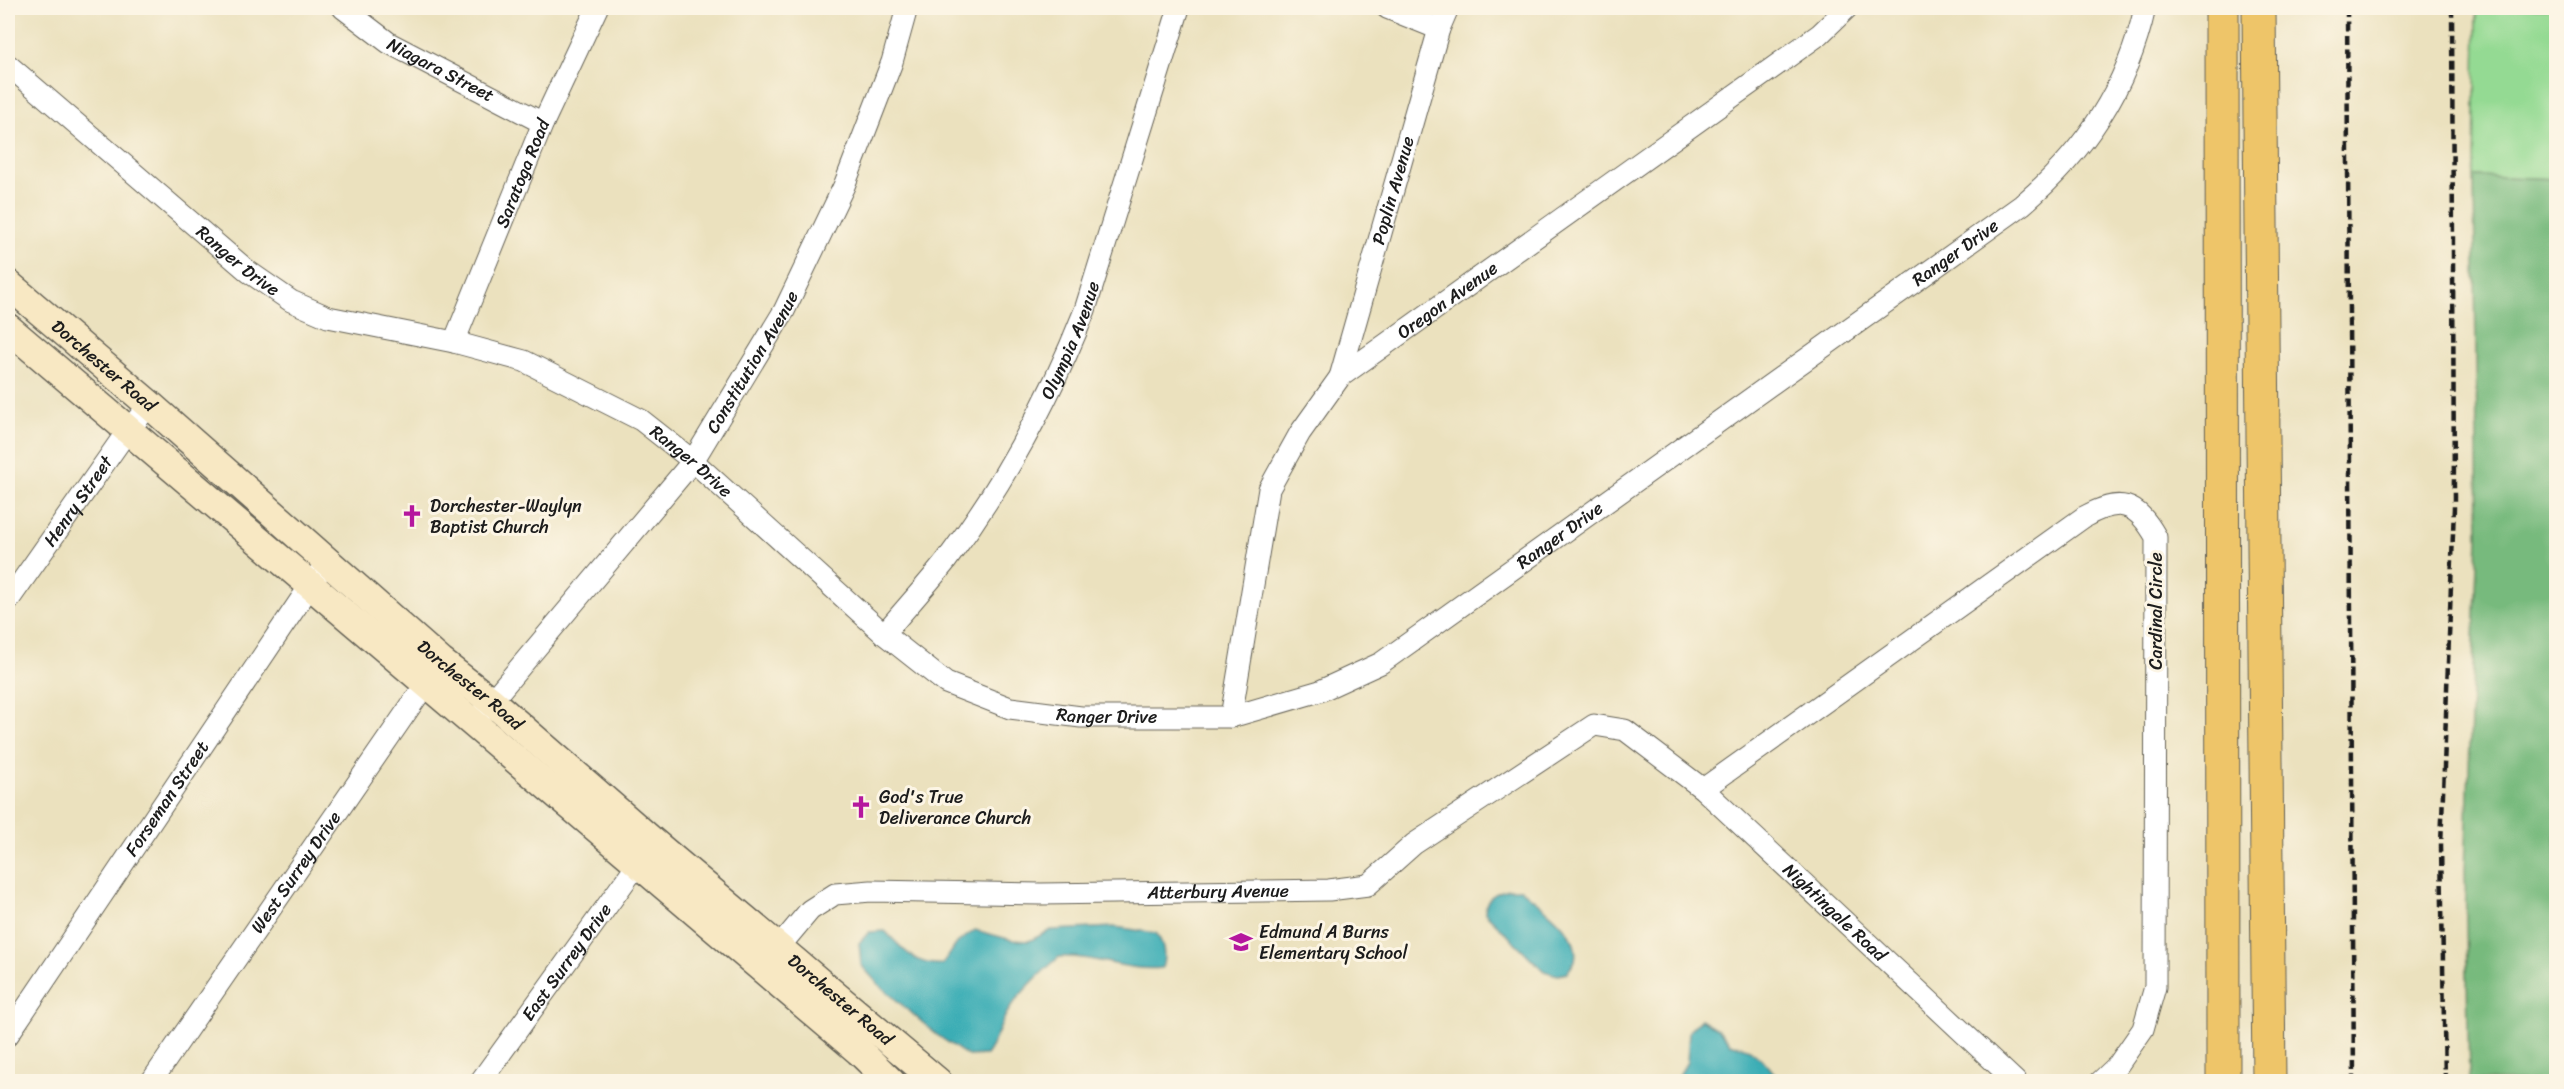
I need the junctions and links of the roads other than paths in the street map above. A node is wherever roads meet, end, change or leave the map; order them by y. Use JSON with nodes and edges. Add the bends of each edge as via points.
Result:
{"nodes":[{"id":1,"x":343,"y":8,"type":"edge"},
{"id":2,"x":597,"y":8,"type":"edge"},
{"id":3,"x":907,"y":8,"type":"edge"},
{"id":4,"x":1179,"y":8,"type":"edge"},
{"id":5,"x":1387,"y":8,"type":"edge"},
{"id":6,"x":1448,"y":8,"type":"edge"},
{"id":7,"x":1847,"y":8,"type":"edge"},
{"id":8,"x":2145,"y":8,"type":"edge"},
{"id":9,"x":2222,"y":8,"type":"edge"},
{"id":10,"x":2259,"y":8,"type":"edge"},
{"id":11,"x":1439,"y":28,"type":"junction"},
{"id":12,"x":8,"y":65,"type":"edge"},
{"id":13,"x":543,"y":123,"type":"junction"},
{"id":14,"x":8,"y":284,"type":"edge"},
{"id":15,"x":8,"y":328,"type":"edge"},
{"id":16,"x":454,"y":342,"type":"junction"},
{"id":17,"x":1340,"y":377,"type":"junction"},
{"id":18,"x":150,"y":405,"type":"junction"},
{"id":19,"x":128,"y":430,"type":"junction"},
{"id":20,"x":693,"y":461,"type":"junction"},
{"id":21,"x":326,"y":561,"type":"junction"},
{"id":22,"x":310,"y":586,"type":"junction"},
{"id":23,"x":8,"y":601,"type":"edge"},
{"id":24,"x":884,"y":634,"type":"junction"},
{"id":25,"x":433,"y":673,"type":"junction"},
{"id":26,"x":491,"y":701,"type":"junction"},
{"id":27,"x":1231,"y":717,"type":"junction"},
{"id":28,"x":472,"y":723,"type":"junction"},
{"id":29,"x":1648,"y":749,"type":"joint"},
{"id":30,"x":2223,"y":784,"type":"junction"},
{"id":31,"x":1703,"y":789,"type":"junction"},
{"id":32,"x":645,"y":853,"type":"junction"},
{"id":33,"x":779,"y":946,"type":"junction"},
{"id":34,"x":762,"y":969,"type":"junction"},
{"id":35,"x":8,"y":1035,"type":"edge"},
{"id":36,"x":907,"y":1071,"type":"edge"},
{"id":37,"x":151,"y":1082,"type":"edge"},
{"id":38,"x":480,"y":1082,"type":"edge"},
{"id":39,"x":891,"y":1082,"type":"edge"},
{"id":40,"x":938,"y":1082,"type":"edge"},
{"id":41,"x":2016,"y":1082,"type":"edge"},
{"id":42,"x":2100,"y":1082,"type":"edge"},
{"id":43,"x":2202,"y":1082,"type":"edge"},
{"id":44,"x":2223,"y":1082,"type":"edge"},
{"id":45,"x":2269,"y":1082,"type":"edge"}],
"edges":[{"from":1,"to":13,"type":"street","name":"Niagara Street","via":[[389,43]]},
{"from":2,"to":13,"type":"street","name":"Saratoga Road"},
{"from":3,"to":20,"type":"street","name":"Constitution Avenue","via":[[892,62],[844,186],[784,311]]},
{"from":4,"to":24,"type":"street","name":"Olympia Avenue","via":[[1085,310],[1067,355],[1013,458],[946,561]]},
{"from":5,"to":11,"type":"street"},
{"from":6,"to":11,"type":"street","name":"Poplin Avenue"},
{"from":7,"to":17,"type":"street","name":"Oregon Avenue","via":[[1820,34]]},
{"from":8,"to":27,"type":"street","name":"Ranger Drive","via":[[2131,57],[2109,104],[2076,153],[2022,205],[1381,663],[1320,692]]},
{"from":9,"to":30,"type":"highway"},
{"from":10,"to":45,"type":"highway"},
{"from":11,"to":17,"type":"street","name":"Poplin Avenue"},
{"from":12,"to":16,"type":"street","name":"Ranger Drive","via":[[249,272],[291,301],[328,317]]},
{"from":13,"to":16,"type":"street","name":"Saratoga Road"},
{"from":14,"to":18,"type":"main road","name":"Dorchester Road"},
{"from":15,"to":19,"type":"main road","name":"Dorchester Road"},
{"from":16,"to":20,"type":"street","name":"Ranger Drive","via":[[524,361],[641,420]]},
{"from":17,"to":27,"type":"street","name":"Oregon Avenue","via":[[1300,433],[1269,489]]},
{"from":18,"to":19,"type":"street","name":"Henry Street"},
{"from":18,"to":21,"type":"main road","name":"Dorchester Road"},
{"from":19,"to":22,"type":"main road","name":"Dorchester Road"},
{"from":19,"to":23,"type":"street","name":"Henry Street"},
{"from":20,"to":24,"type":"street","name":"Ranger Drive"},
{"from":20,"to":26,"type":"street","name":"Constitution Avenue"},
{"from":21,"to":22,"type":"street","name":"Forseman Street"},
{"from":21,"to":25,"type":"main road","name":"Dorchester Road"},
{"from":22,"to":25,"type":"main road","name":"Dorchester Road"},
{"from":22,"to":35,"type":"street","name":"Forseman Street"},
{"from":24,"to":27,"type":"street","name":"Ranger Drive","via":[[945,683],[1010,708],[1081,717]]},
{"from":25,"to":26,"type":"main road","name":"Dorchester Road"},
{"from":25,"to":28,"type":"main road","name":"Dorchester Road"},
{"from":25,"to":37,"type":"street","name":"West Surrey Drive"},
{"from":26,"to":28,"type":"street","name":"Constitution Avenue"},
{"from":26,"to":32,"type":"main road","name":"Dorchester Road"},
{"from":28,"to":32,"type":"main road","name":"Dorchester Road"},
{"from":29,"to":31,"type":"street","name":"Nightingale Road"},
{"from":29,"to":33,"type":"street","name":"Atterbury Avenue","via":[[1625,730],[1594,725],[1414,844],[1368,885],[1329,891],[835,894],[810,910]]},
{"from":30,"to":43,"type":"highway"},
{"from":30,"to":44,"type":"highway"},
{"from":31,"to":41,"type":"street","name":"Nightingale Road"},
{"from":31,"to":42,"type":"street","name":"Cardinal Circle","via":[[2084,517],[2105,505],[2130,507],[2146,519],[2156,537],[2155,987],[2143,1029],[2118,1065]]},
{"from":32,"to":33,"type":"main road","name":"Dorchester Road"},
{"from":32,"to":34,"type":"main road","name":"Dorchester Road"},
{"from":32,"to":38,"type":"street","name":"East Surrey Drive"},
{"from":33,"to":34,"type":"street","name":"Atterbury Avenue"},
{"from":33,"to":36,"type":"main road","name":"Dorchester Road"},
{"from":34,"to":39,"type":"main road","name":"Dorchester Road"},
{"from":36,"to":40,"type":"main road","name":"Dorchester Road"}]}
